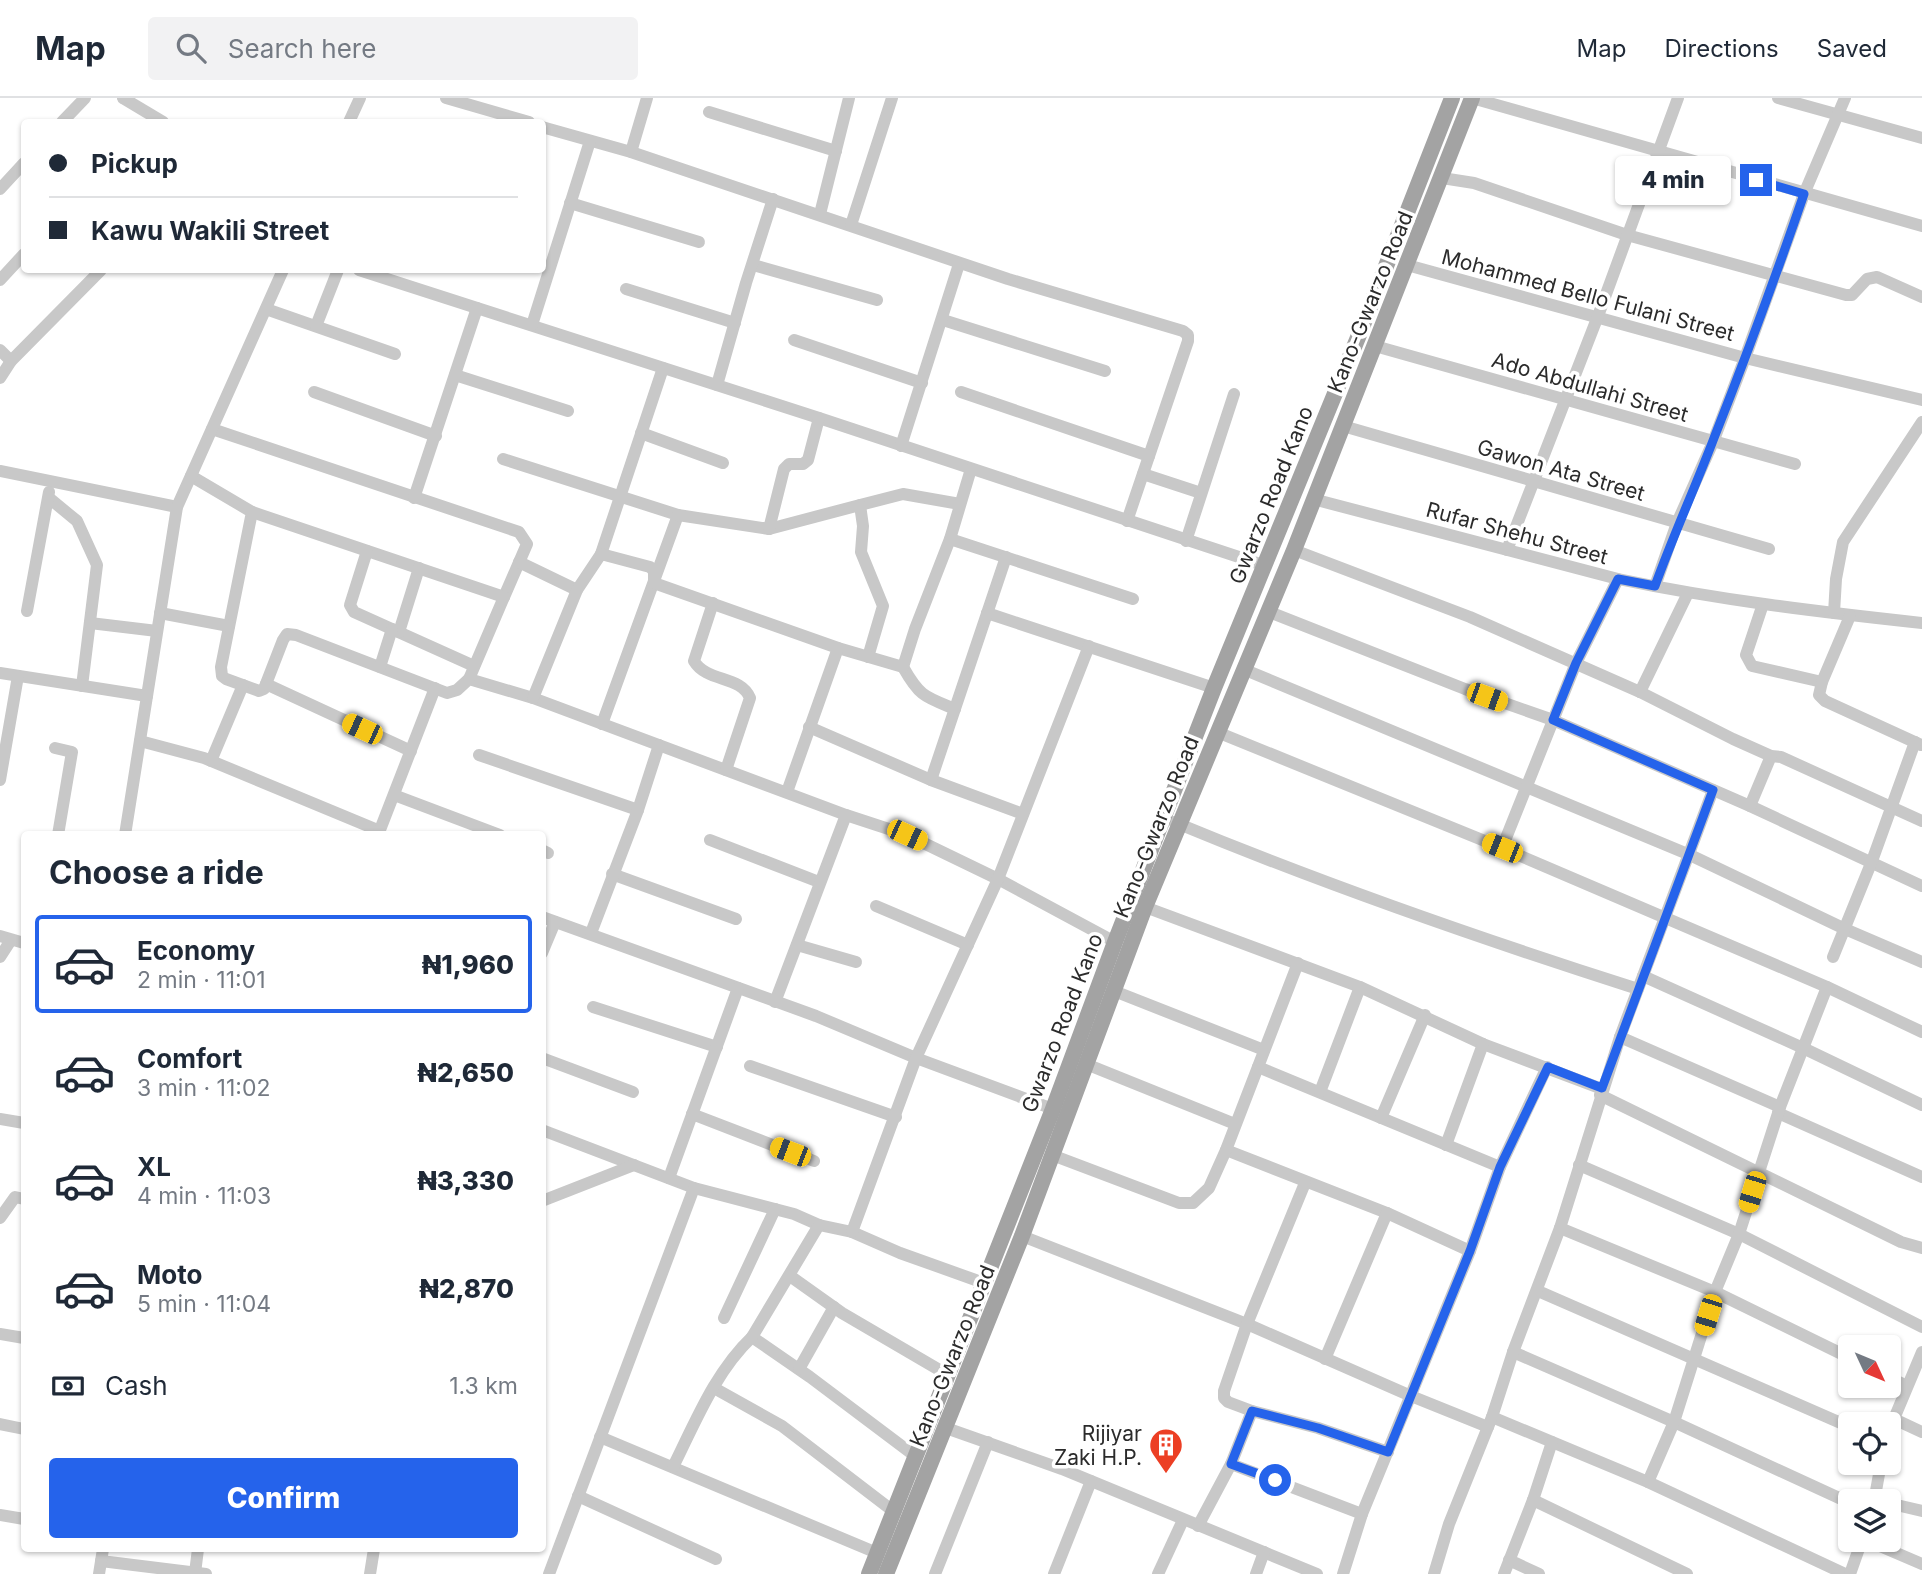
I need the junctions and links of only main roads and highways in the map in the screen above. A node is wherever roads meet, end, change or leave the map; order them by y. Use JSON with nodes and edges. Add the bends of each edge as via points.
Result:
{"nodes":[{"id":1,"x":1452,"y":98,"type":"edge"},
{"id":2,"x":1472,"y":98,"type":"edge"},
{"id":3,"x":1172,"y":821,"type":"junction"},
{"id":4,"x":869,"y":1574,"type":"edge"},
{"id":5,"x":886,"y":1574,"type":"edge"}],
"edges":[{"from":1,"to":3,"type":"main road","name":"Gwarzo Road Kano","via":[[1214,688]]},
{"from":2,"to":3,"type":"main road","name":"Kano-Gwarzo Road","via":[[1294,550],[1217,732]]},
{"from":3,"to":4,"type":"main road","name":"Gwarzo Road Kano","via":[[1115,942]]},
{"from":3,"to":5,"type":"main road","name":"Kano-Gwarzo Road","via":[[1145,907],[1022,1236]]}]}
